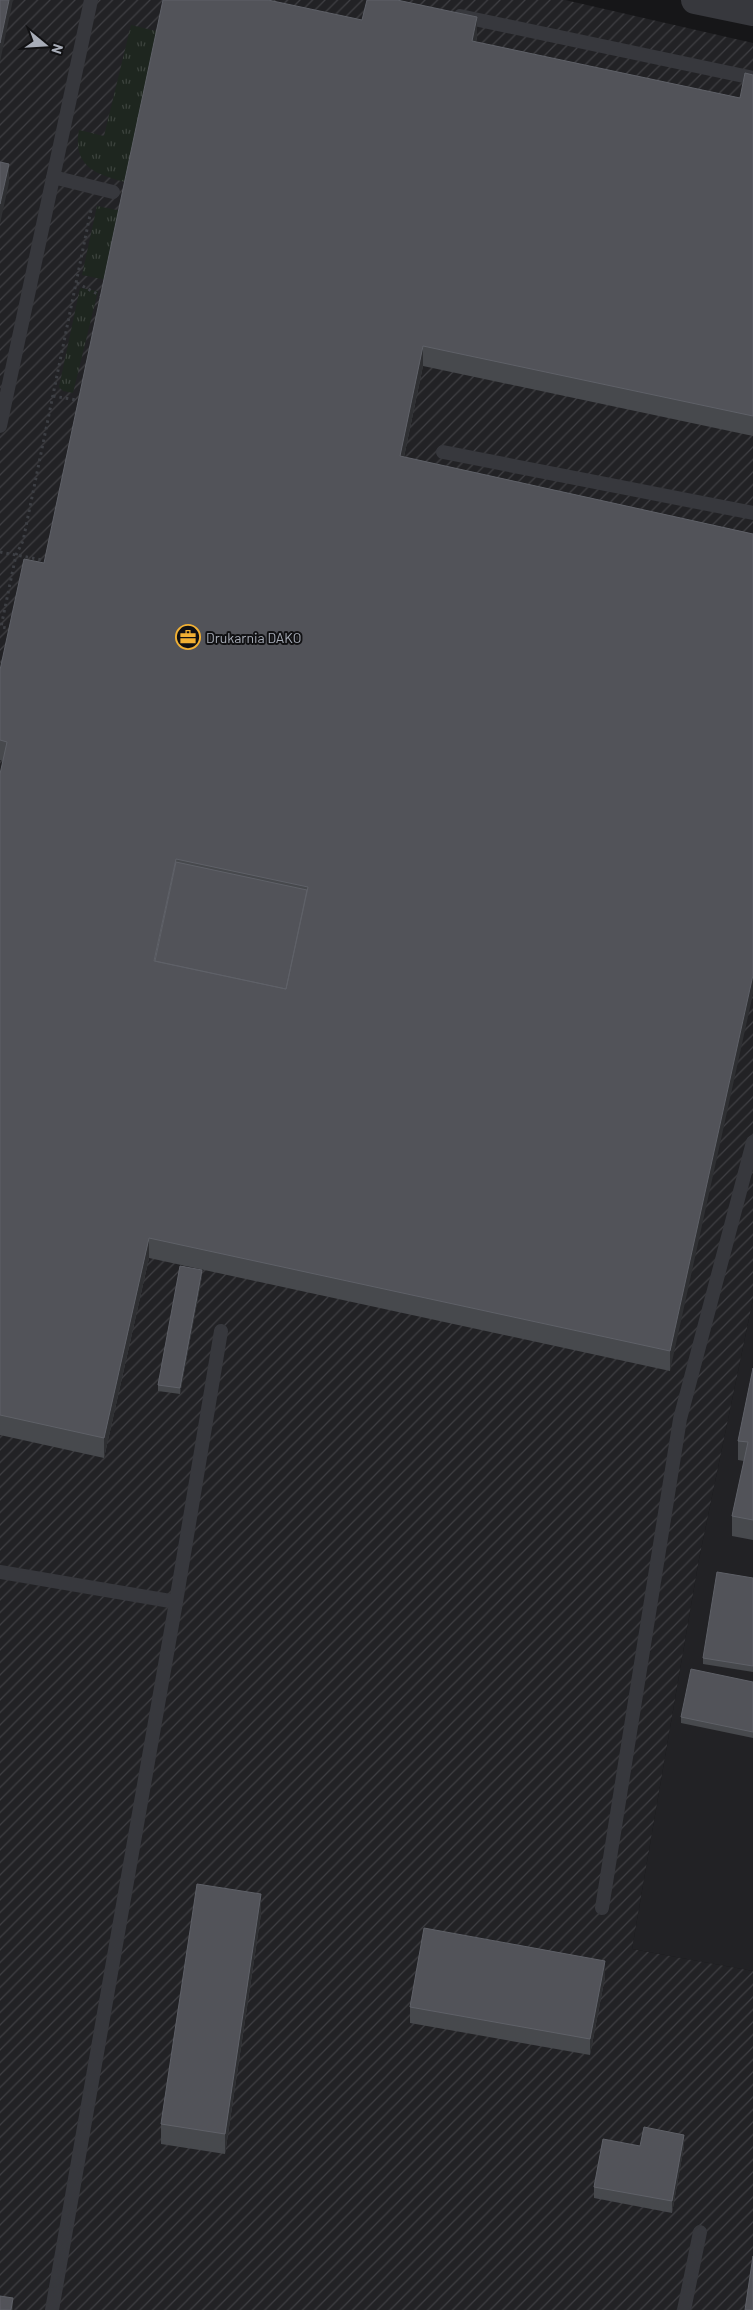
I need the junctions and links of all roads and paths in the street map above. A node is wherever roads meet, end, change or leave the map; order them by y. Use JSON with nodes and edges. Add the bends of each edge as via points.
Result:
{"nodes":[{"id":1,"x":91,"y":0,"type":"edge"},
{"id":2,"x":695,"y":0,"type":"edge"},
{"id":3,"x":442,"y":12,"type":"edge"},
{"id":4,"x":753,"y":12,"type":"edge"},
{"id":5,"x":753,"y":78,"type":"edge"},
{"id":6,"x":53,"y":178,"type":"junction"},
{"id":7,"x":96,"y":187,"type":"junction"},
{"id":8,"x":113,"y":192,"type":"dead end"},
{"id":9,"x":77,"y":282,"type":"junction"},
{"id":10,"x":104,"y":298,"type":"edge"},
{"id":11,"x":53,"y":396,"type":"junction"},
{"id":12,"x":82,"y":401,"type":"edge"},
{"id":13,"x":0,"y":426,"type":"edge"},
{"id":14,"x":443,"y":452,"type":"dead end"},
{"id":15,"x":753,"y":513,"type":"edge"},
{"id":16,"x":0,"y":552,"type":"edge"},
{"id":17,"x":16,"y":555,"type":"junction"},
{"id":18,"x":48,"y":561,"type":"edge"},
{"id":19,"x":10,"y":638,"type":"edge"},
{"id":20,"x":753,"y":1142,"type":"edge"},
{"id":21,"x":221,"y":1331,"type":"dead end"},
{"id":22,"x":0,"y":1572,"type":"edge"},
{"id":23,"x":176,"y":1602,"type":"junction"},
{"id":24,"x":602,"y":1908,"type":"dead end"},
{"id":25,"x":700,"y":2232,"type":"dead end"},
{"id":26,"x":52,"y":2310,"type":"edge"},
{"id":27,"x":684,"y":2310,"type":"edge"}],
"edges":[{"from":1,"to":6,"type":"lane"},
{"from":2,"to":4,"type":"street"},
{"from":3,"to":5,"type":"lane"},
{"from":6,"to":7,"type":"lane"},
{"from":6,"to":13,"type":"lane"},
{"from":7,"to":8,"type":"lane"},
{"from":7,"to":9,"type":"path"},
{"from":9,"to":10,"type":"path"},
{"from":9,"to":11,"type":"path"},
{"from":11,"to":12,"type":"path"},
{"from":11,"to":17,"type":"path","via":[[23,541]]},
{"from":14,"to":15,"type":"lane"},
{"from":16,"to":17,"type":"path"},
{"from":17,"to":18,"type":"path"},
{"from":17,"to":19,"type":"path","via":[[1,628],[12,629]]},
{"from":20,"to":24,"type":"lane","via":[[680,1419]]},
{"from":21,"to":23,"type":"lane"},
{"from":22,"to":23,"type":"lane"},
{"from":23,"to":26,"type":"lane"},
{"from":25,"to":27,"type":"lane"}]}
